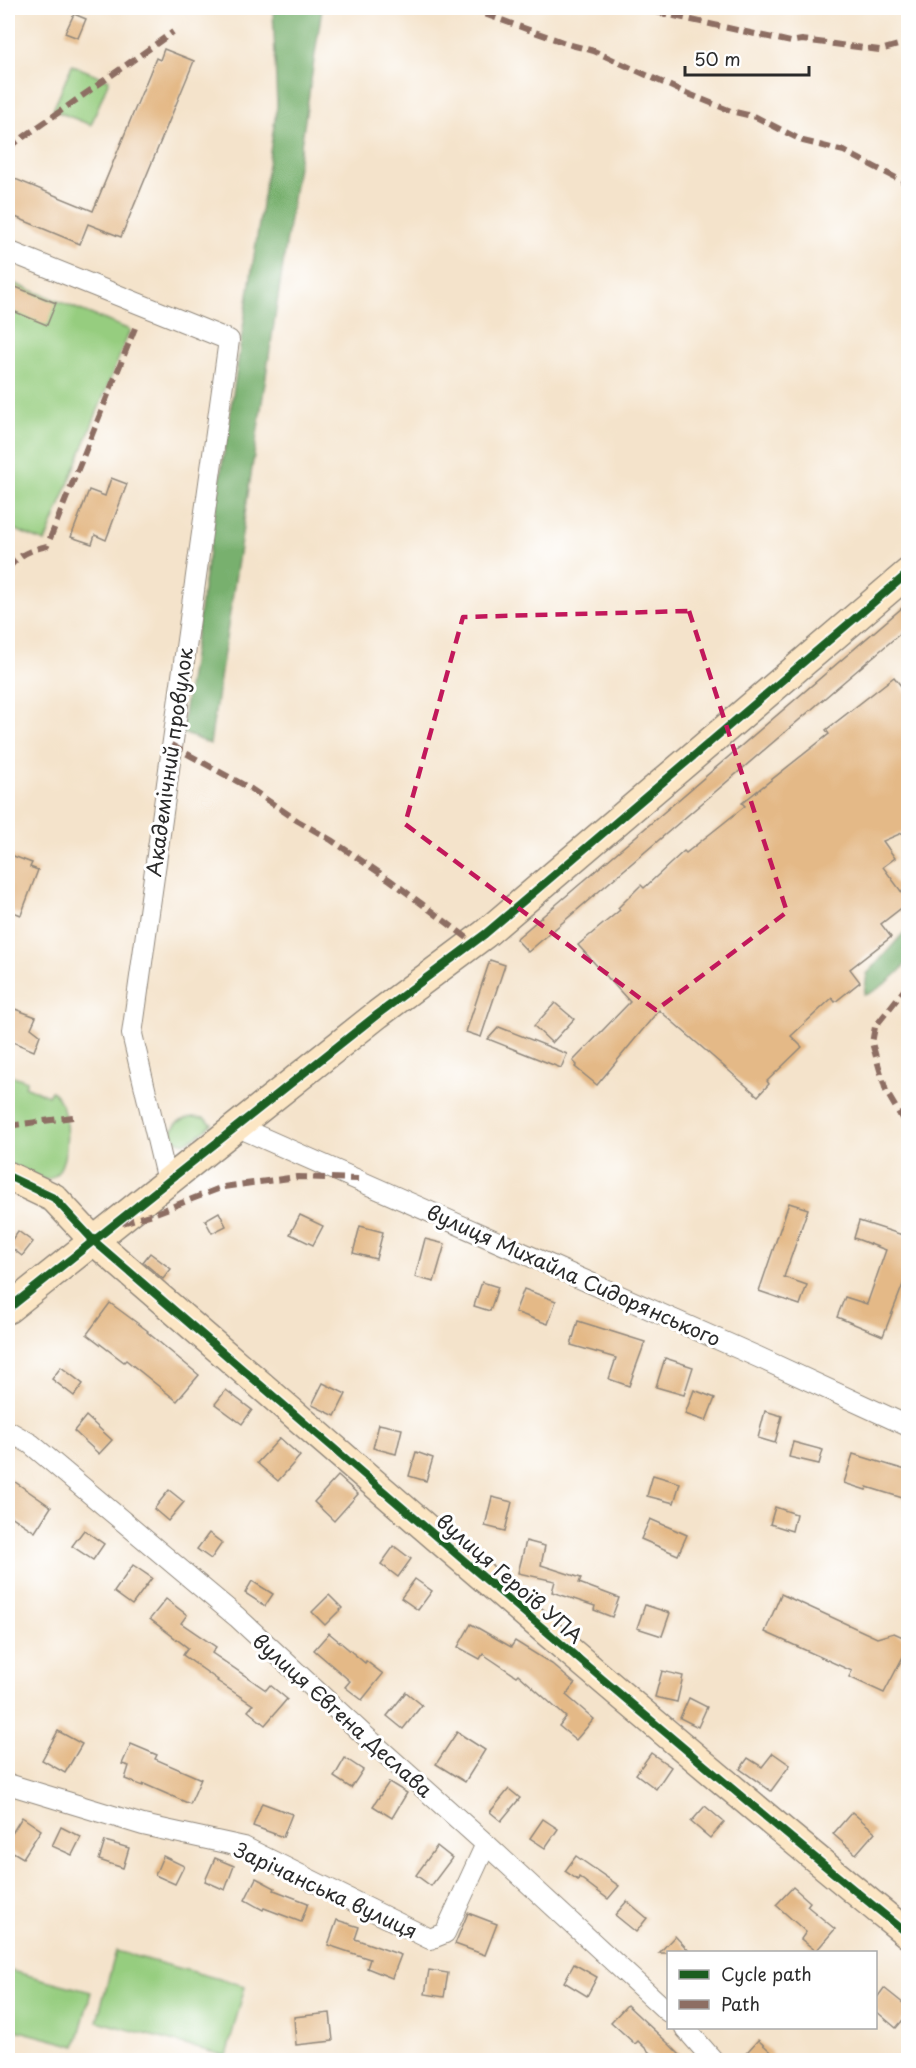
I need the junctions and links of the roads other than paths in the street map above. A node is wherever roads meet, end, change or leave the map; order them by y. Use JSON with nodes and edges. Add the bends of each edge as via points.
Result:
{"nodes":[{"id":1,"x":8,"y":251,"type":"edge"},
{"id":2,"x":909,"y":573,"type":"edge"},
{"id":3,"x":238,"y":1127,"type":"junction"},
{"id":4,"x":8,"y":1176,"type":"edge"},
{"id":5,"x":167,"y":1181,"type":"junction"},
{"id":6,"x":94,"y":1241,"type":"junction"},
{"id":7,"x":8,"y":1309,"type":"edge"},
{"id":8,"x":909,"y":1426,"type":"edge"},
{"id":9,"x":8,"y":1431,"type":"edge"},
{"id":10,"x":8,"y":1784,"type":"edge"},
{"id":11,"x":486,"y":1844,"type":"junction"},
{"id":12,"x":909,"y":1934,"type":"edge"},
{"id":13,"x":667,"y":2010,"type":"edge"},
{"id":14,"x":685,"y":2029,"type":"edge"},
{"id":15,"x":712,"y":2061,"type":"edge"}],
"edges":[{"from":1,"to":5,"type":"street","name":"Академічний провулок","via":[[229,340],[132,1034]]},
{"from":2,"to":3,"type":"street","via":[[486,934],[378,1014]]},
{"from":3,"to":5,"type":"street"},
{"from":3,"to":8,"type":"street","name":"вулиця Михайла Сидорянського"},
{"from":4,"to":6,"type":"street","via":[[54,1198]]},
{"from":5,"to":6,"type":"street"},
{"from":6,"to":7,"type":"street"},
{"from":6,"to":12,"type":"street","name":"вулиця Героїв УПА","via":[[769,1821]]},
{"from":9,"to":11,"type":"street","name":"вулиця Євгена Деслава","via":[[31,1444],[237,1617]]},
{"from":10,"to":11,"type":"street","name":"Зарічанська вулиця","via":[[143,1825],[244,1847],[430,1939],[446,1933]]},
{"from":11,"to":13,"type":"street","name":"вулиця Євгена Деслава"},
{"from":14,"to":15,"type":"street"}]}
